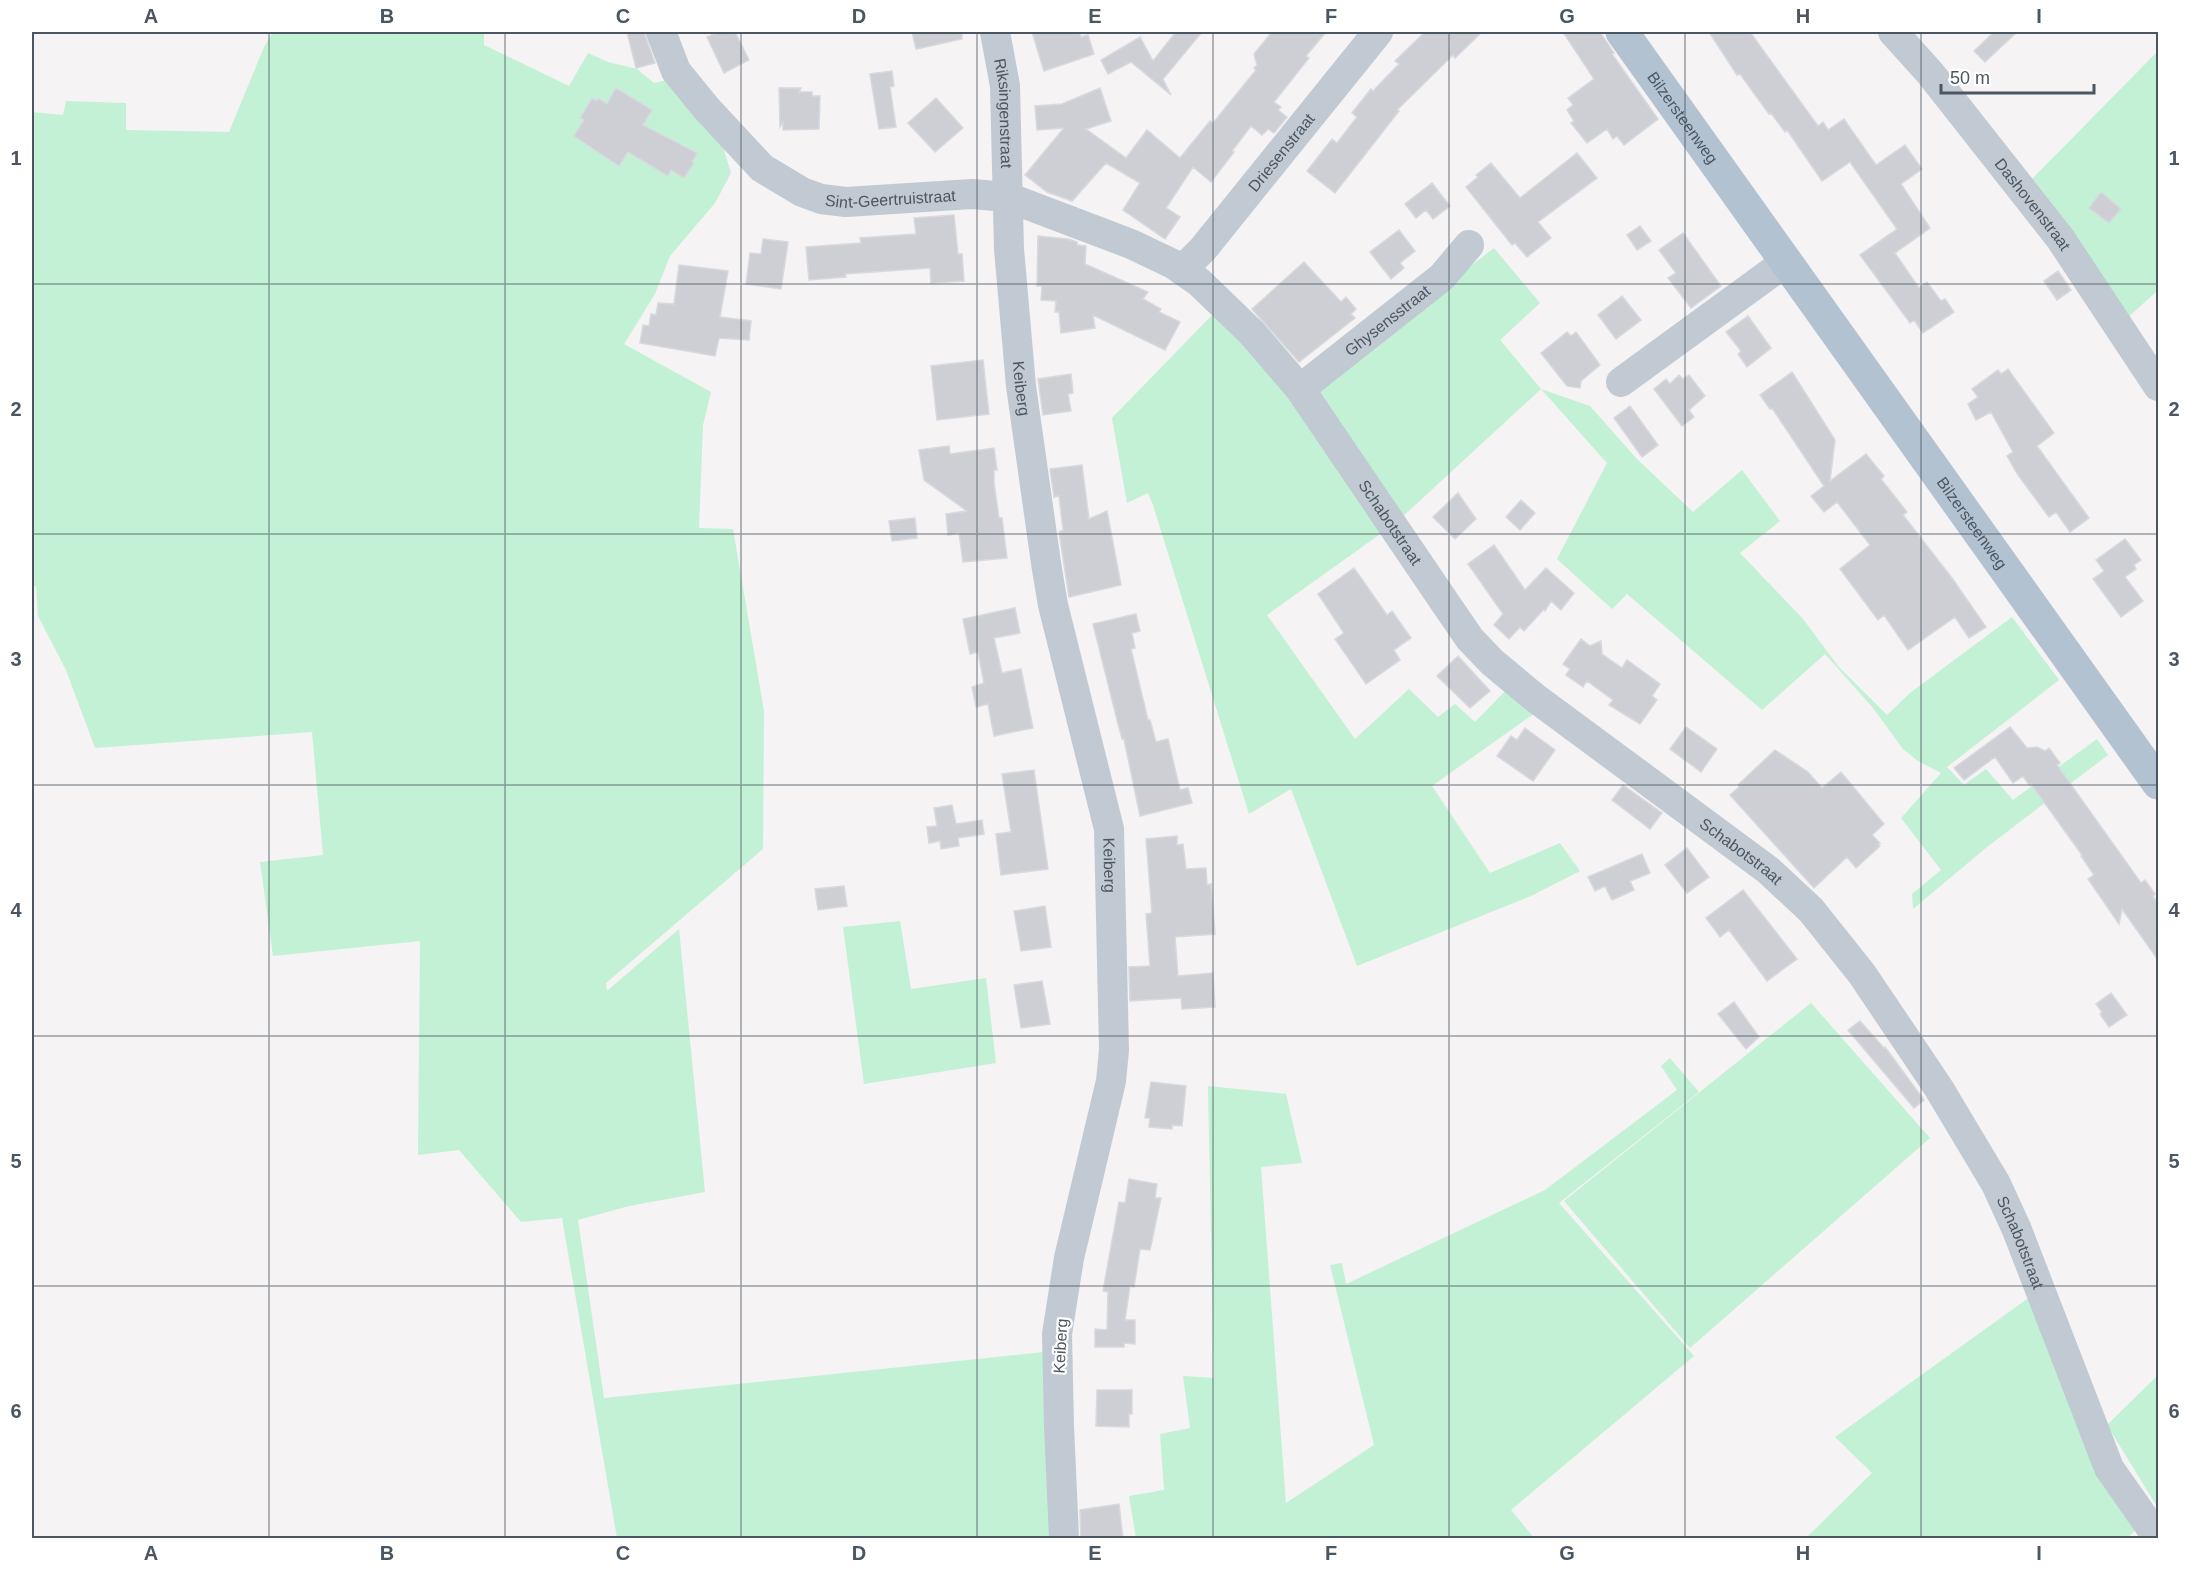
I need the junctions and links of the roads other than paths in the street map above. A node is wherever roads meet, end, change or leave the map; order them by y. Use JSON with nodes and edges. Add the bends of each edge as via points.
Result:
{"nodes":[{"id":1,"x":661,"y":32,"type":"edge"},
{"id":2,"x":995,"y":32,"type":"edge"},
{"id":3,"x":1378,"y":32,"type":"edge"},
{"id":4,"x":1622,"y":32,"type":"edge"},
{"id":5,"x":1893,"y":32,"type":"edge"},
{"id":6,"x":1007,"y":197,"type":"junction"},
{"id":7,"x":1469,"y":245,"type":"dead end"},
{"id":8,"x":1787,"y":261,"type":"junction"},
{"id":9,"x":1182,"y":270,"type":"junction"},
{"id":10,"x":1621,"y":382,"type":"dead end"},
{"id":11,"x":2158,"y":386,"type":"edge"},
{"id":12,"x":1300,"y":389,"type":"junction"},
{"id":13,"x":2158,"y":783,"type":"edge"},
{"id":14,"x":1064,"y":1539,"type":"edge"},
{"id":15,"x":2158,"y":1539,"type":"edge"}],
"edges":[{"from":1,"to":6,"type":"street","name":"Sint-Geertruistraat","via":[[676,70],[707,109],[762,168],[802,192],[846,202],[972,194]]},
{"from":2,"to":6,"type":"street","name":"Riksingenstraat","via":[[1005,86]]},
{"from":3,"to":9,"type":"street","name":"Driesenstraat"},
{"from":4,"to":8,"type":"main road","name":"Bilzersteenweg"},
{"from":5,"to":11,"type":"street","name":"Dashovenstraat","via":[[2060,238]]},
{"from":6,"to":9,"type":"street","name":"Sint-Geertruistraat","via":[[1131,244]]},
{"from":6,"to":14,"type":"street","name":"Keiberg","via":[[1022,387],[1053,605],[1109,829],[1114,1050],[1111,1082],[1070,1258],[1057,1335]]},
{"from":7,"to":12,"type":"street","name":"Ghysensstraat","via":[[1442,277]]},
{"from":8,"to":10,"type":"street"},
{"from":8,"to":13,"type":"main road","name":"Bilzersteenweg"},
{"from":9,"to":12,"type":"street","name":"Schabotstraat","via":[[1252,333]]},
{"from":12,"to":15,"type":"street","name":"Schabotstraat","via":[[1463,629],[1492,662],[1768,870],[1811,910],[1862,974],[1938,1087],[1996,1184],[2109,1468]]}]}
